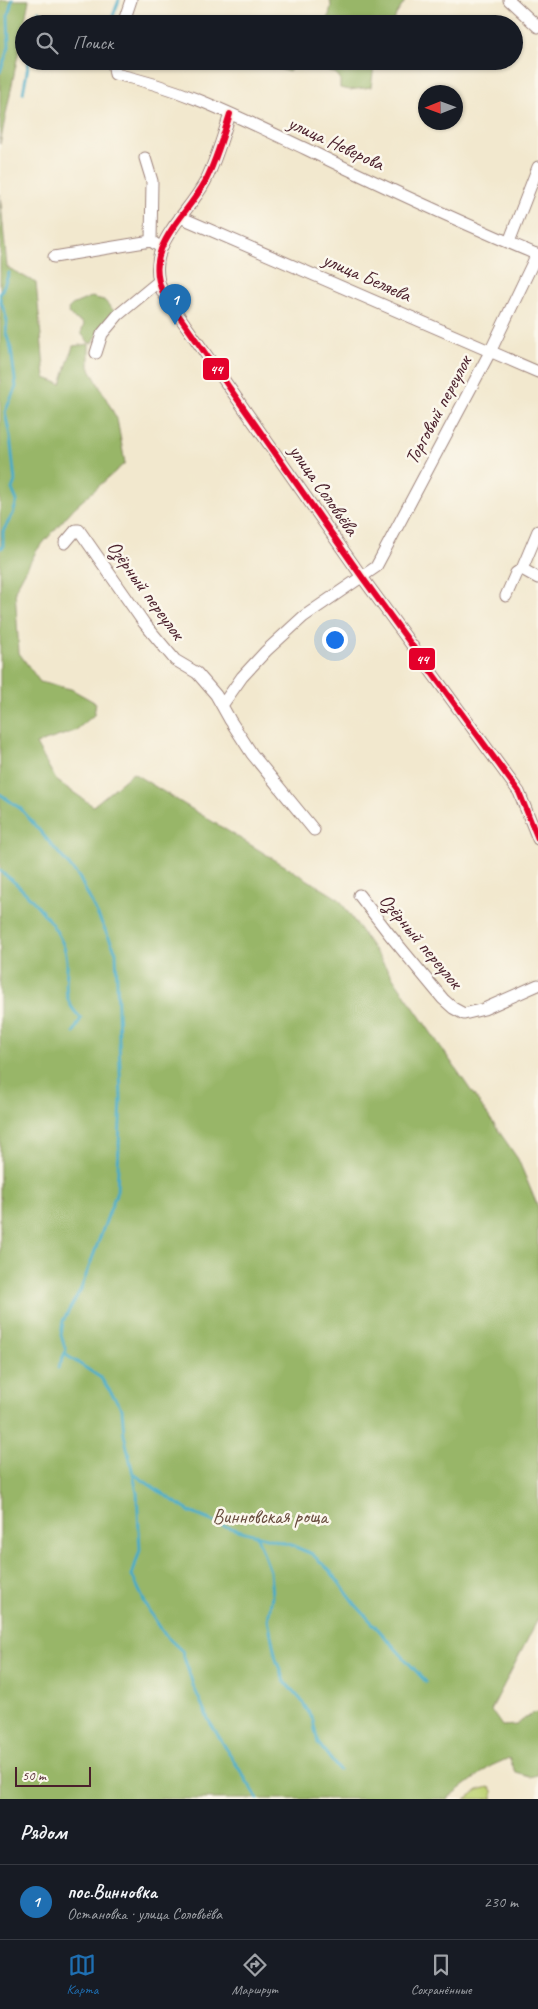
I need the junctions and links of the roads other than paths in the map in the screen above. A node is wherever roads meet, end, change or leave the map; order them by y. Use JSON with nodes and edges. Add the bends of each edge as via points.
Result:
{"nodes":[{"id":1,"x":131,"y":0,"type":"edge"},
{"id":2,"x":509,"y":0,"type":"edge"},
{"id":3,"x":126,"y":15,"type":"edge"},
{"id":4,"x":538,"y":27,"type":"edge"},
{"id":5,"x":114,"y":70,"type":"edge"},
{"id":6,"x":230,"y":114,"type":"junction"},
{"id":7,"x":145,"y":158,"type":"dead end"},
{"id":8,"x":538,"y":167,"type":"edge"},
{"id":9,"x":180,"y":217,"type":"junction"},
{"id":10,"x":509,"y":242,"type":"junction"},
{"id":11,"x":156,"y":244,"type":"junction"},
{"id":12,"x":537,"y":254,"type":"edge"},
{"id":13,"x":54,"y":257,"type":"dead end"},
{"id":14,"x":158,"y":282,"type":"junction"},
{"id":15,"x":490,"y":352,"type":"junction"},
{"id":16,"x":96,"y":353,"type":"dead end"},
{"id":17,"x":538,"y":372,"type":"edge"},
{"id":18,"x":538,"y":531,"type":"edge"},
{"id":19,"x":65,"y":544,"type":"dead end"},
{"id":20,"x":522,"y":569,"type":"junction"},
{"id":21,"x":362,"y":576,"type":"junction"},
{"id":22,"x":538,"y":578,"type":"edge"},
{"id":23,"x":506,"y":596,"type":"dead end"},
{"id":24,"x":222,"y":704,"type":"junction"},
{"id":25,"x":314,"y":830,"type":"dead end"},
{"id":26,"x":538,"y":839,"type":"edge"},
{"id":27,"x":360,"y":895,"type":"dead end"},
{"id":28,"x":538,"y":985,"type":"edge"}],
"edges":[{"from":1,"to":3,"type":"street"},
{"from":2,"to":4,"type":"street"},
{"from":5,"to":6,"type":"street","name":"улица Неверова","via":[[115,74],[169,88]]},
{"from":6,"to":9,"type":"street","via":[[205,182]]},
{"from":6,"to":10,"type":"street","name":"улица Неверова"},
{"from":7,"to":11,"type":"street","via":[[152,181]]},
{"from":8,"to":10,"type":"street"},
{"from":9,"to":11,"type":"street"},
{"from":9,"to":15,"type":"street","name":"улица Беляева"},
{"from":10,"to":12,"type":"street","name":"улица Неверова"},
{"from":11,"to":13,"type":"street"},
{"from":11,"to":14,"type":"street"},
{"from":12,"to":15,"type":"street","name":"Торговый переулок"},
{"from":14,"to":16,"type":"street","via":[[102,334]]},
{"from":14,"to":21,"type":"street","name":"улица Соловьёва"},
{"from":15,"to":17,"type":"street","name":"улица Беляева"},
{"from":15,"to":21,"type":"street","name":"Торговый переулок","via":[[376,567]]},
{"from":18,"to":20,"type":"street"},
{"from":19,"to":24,"type":"street","name":"Озёрный переулок","via":[[79,530],[144,623],[175,660],[196,673]]},
{"from":20,"to":22,"type":"street"},
{"from":20,"to":23,"type":"street","via":[[516,572]]},
{"from":21,"to":24,"type":"street","via":[[304,617],[272,645]]},
{"from":21,"to":26,"type":"street","name":"улица Соловьёва","via":[[519,792]]},
{"from":24,"to":25,"type":"street","name":"Озёрный переулок","via":[[252,754]]},
{"from":27,"to":28,"type":"street","name":"Озёрный переулок","via":[[443,999],[464,1014],[484,1009]]}]}
